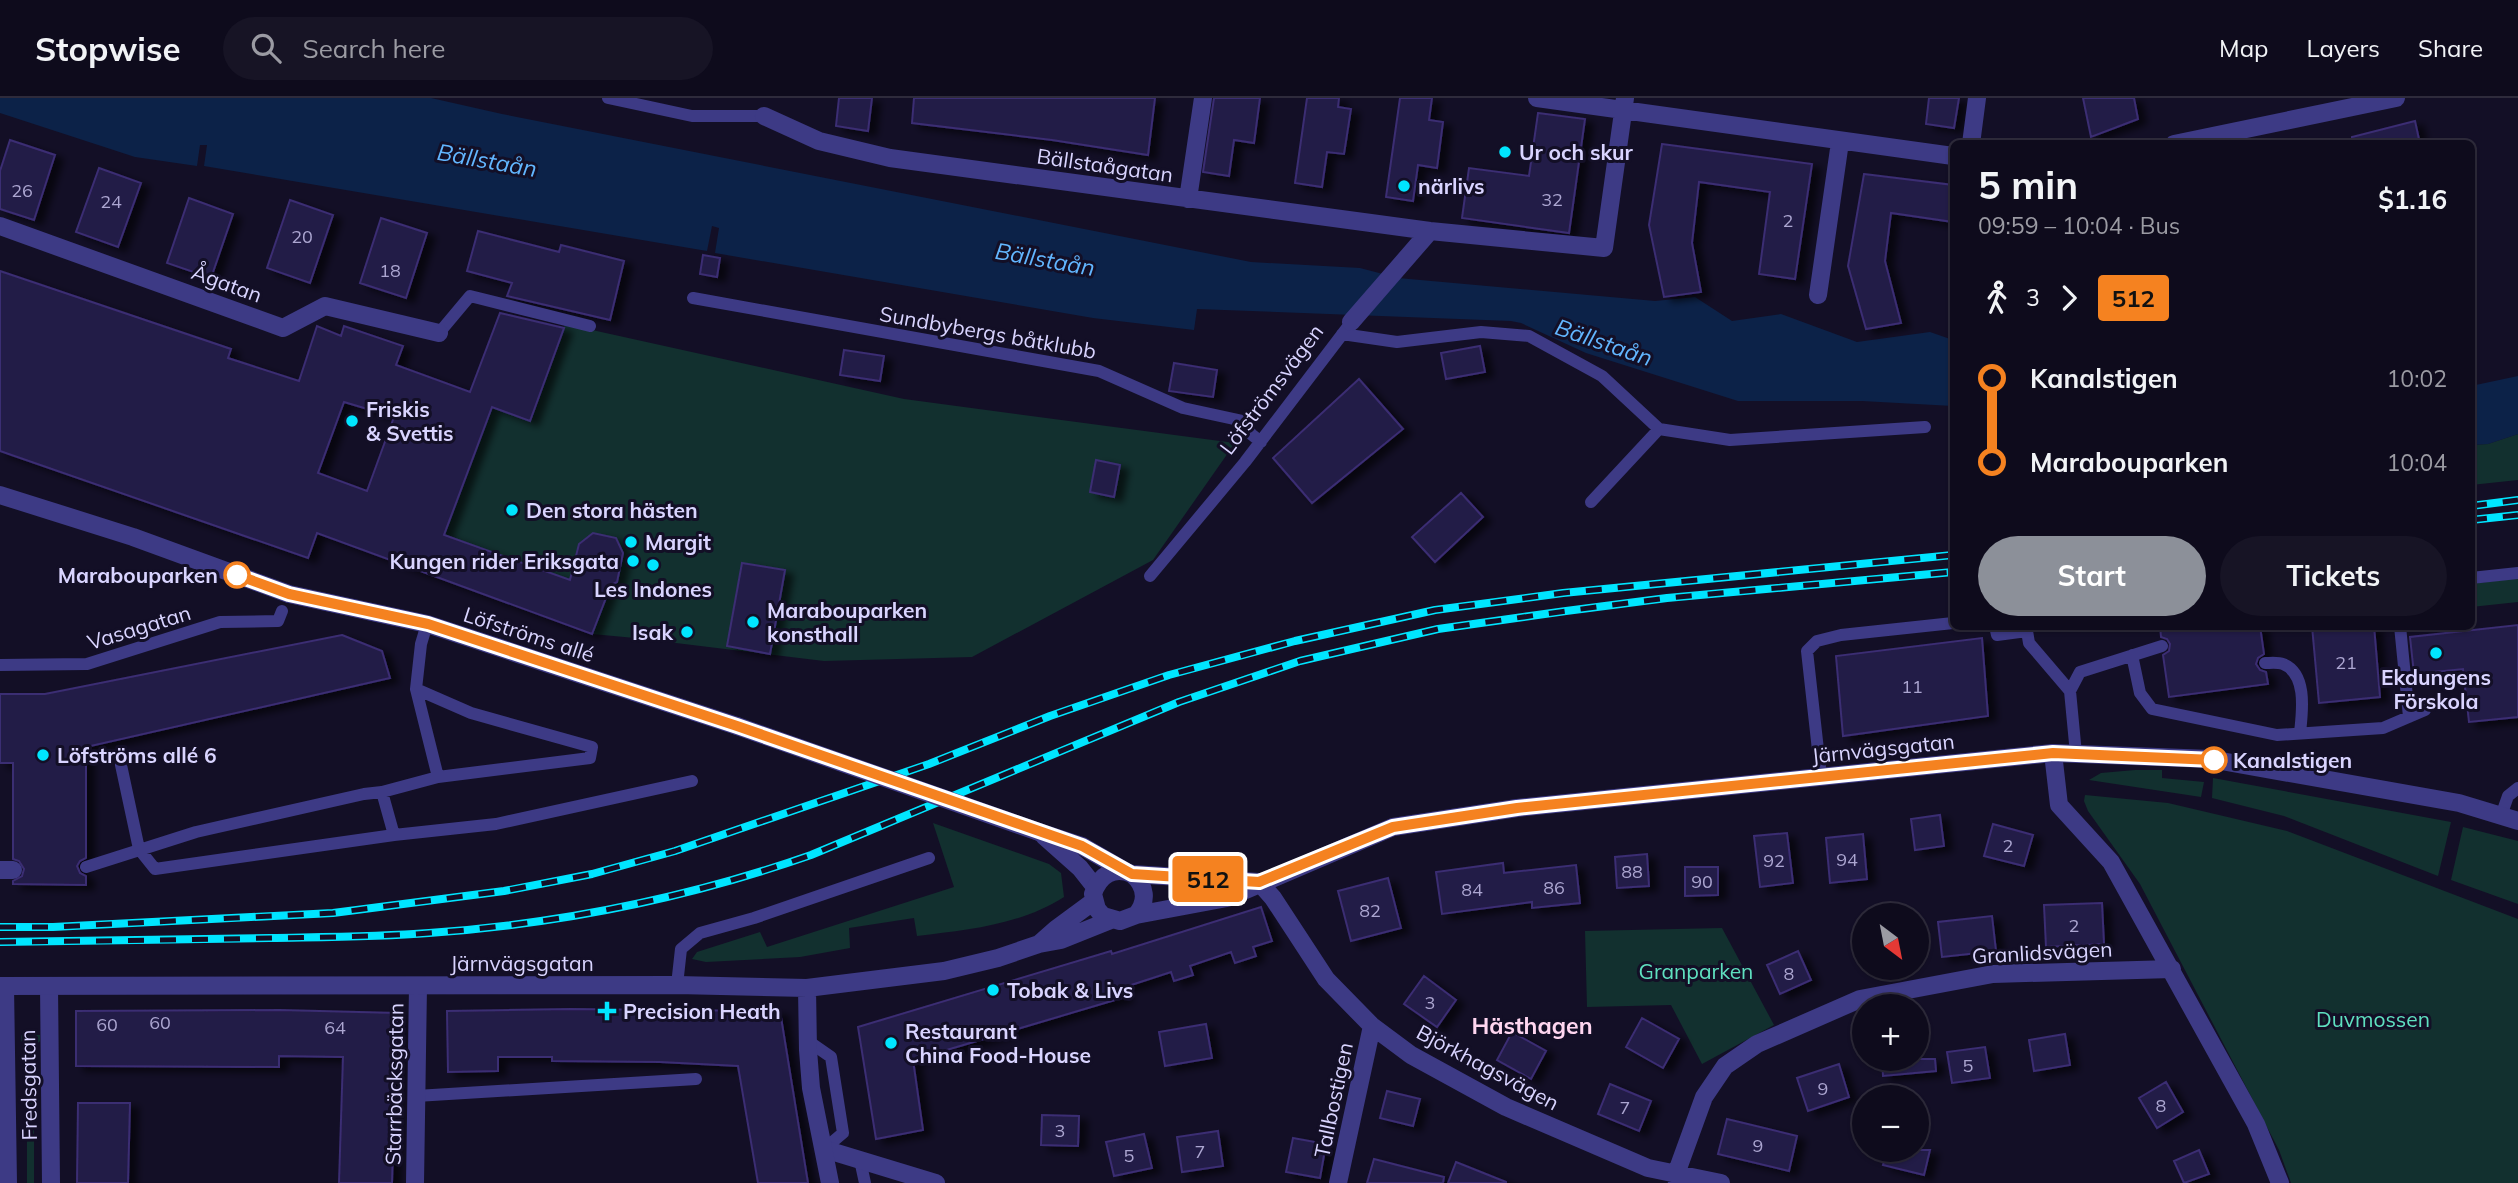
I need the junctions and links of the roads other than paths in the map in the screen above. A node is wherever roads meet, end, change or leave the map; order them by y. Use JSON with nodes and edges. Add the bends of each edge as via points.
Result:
{"nodes":[{"id":1,"x":608,"y":98,"type":"edge"},
{"id":2,"x":1203,"y":98,"type":"edge"},
{"id":3,"x":1537,"y":98,"type":"edge"},
{"id":4,"x":1977,"y":98,"type":"edge"},
{"id":5,"x":2396,"y":98,"type":"edge"},
{"id":6,"x":1624,"y":104,"type":"edge"},
{"id":7,"x":764,"y":116,"type":"joint"},
{"id":8,"x":1972,"y":140,"type":"edge"},
{"id":9,"x":2202,"y":140,"type":"edge"},
{"id":10,"x":1840,"y":142,"type":"junction"},
{"id":11,"x":1950,"y":156,"type":"edge"},
{"id":12,"x":1188,"y":199,"type":"junction"},
{"id":13,"x":0,"y":226,"type":"edge"},
{"id":14,"x":1430,"y":231,"type":"junction"},
{"id":15,"x":1818,"y":295,"type":"dead end"},
{"id":16,"x":693,"y":298,"type":"dead end"},
{"id":17,"x":590,"y":326,"type":"dead end"},
{"id":18,"x":1347,"y":328,"type":"junction"},
{"id":19,"x":439,"y":333,"type":"joint"},
{"id":20,"x":1925,"y":427,"type":"dead end"},
{"id":21,"x":1659,"y":429,"type":"junction"},
{"id":22,"x":1261,"y":442,"type":"junction"},
{"id":23,"x":0,"y":495,"type":"edge"},
{"id":24,"x":1591,"y":502,"type":"dead end"},
{"id":25,"x":2518,"y":573,"type":"edge"},
{"id":26,"x":1150,"y":576,"type":"dead end"},
{"id":27,"x":2475,"y":578,"type":"edge"},
{"id":28,"x":282,"y":611,"type":"dead end"},
{"id":29,"x":1950,"y":623,"type":"edge"},
{"id":30,"x":428,"y":624,"type":"junction"},
{"id":31,"x":1996,"y":630,"type":"edge"},
{"id":32,"x":2400,"y":630,"type":"edge"},
{"id":33,"x":2162,"y":646,"type":"dead end"},
{"id":34,"x":2132,"y":655,"type":"junction"},
{"id":35,"x":2265,"y":663,"type":"dead end"},
{"id":36,"x":0,"y":665,"type":"edge"},
{"id":37,"x":416,"y":690,"type":"junction"},
{"id":38,"x":2070,"y":691,"type":"junction"},
{"id":39,"x":2425,"y":710,"type":"dead end"},
{"id":40,"x":2409,"y":717,"type":"junction"},
{"id":41,"x":2300,"y":733,"type":"junction"},
{"id":42,"x":2053,"y":753,"type":"junction"},
{"id":43,"x":2076,"y":754,"type":"junction"},
{"id":44,"x":121,"y":765,"type":"dead end"},
{"id":45,"x":438,"y":777,"type":"junction"},
{"id":46,"x":1821,"y":777,"type":"junction"},
{"id":47,"x":692,"y":781,"type":"dead end"},
{"id":48,"x":2518,"y":788,"type":"edge"},
{"id":49,"x":382,"y":792,"type":"junction"},
{"id":50,"x":2509,"y":819,"type":"edge"},
{"id":51,"x":1039,"y":832,"type":"junction"},
{"id":52,"x":394,"y":835,"type":"junction"},
{"id":53,"x":139,"y":849,"type":"junction"},
{"id":54,"x":929,"y":858,"type":"dead end"},
{"id":55,"x":86,"y":867,"type":"dead end"},
{"id":56,"x":1129,"y":873,"type":"junction"},
{"id":57,"x":1259,"y":882,"type":"junction"},
{"id":58,"x":1095,"y":894,"type":"junction"},
{"id":59,"x":1136,"y":915,"type":"junction"},
{"id":60,"x":1111,"y":920,"type":"junction"},
{"id":61,"x":1040,"y":944,"type":"junction"},
{"id":62,"x":2172,"y":969,"type":"junction"},
{"id":63,"x":677,"y":985,"type":"junction"},
{"id":64,"x":3,"y":986,"type":"edge"},
{"id":65,"x":49,"y":986,"type":"junction"},
{"id":66,"x":418,"y":986,"type":"junction"},
{"id":67,"x":807,"y":988,"type":"junction"},
{"id":68,"x":1372,"y":1026,"type":"junction"},
{"id":69,"x":808,"y":1041,"type":"junction"},
{"id":70,"x":696,"y":1079,"type":"dead end"},
{"id":71,"x":416,"y":1096,"type":"junction"},
{"id":72,"x":824,"y":1149,"type":"junction"},
{"id":73,"x":4,"y":1158,"type":"edge"},
{"id":74,"x":860,"y":1160,"type":"junction"},
{"id":75,"x":1677,"y":1179,"type":"edge"},
{"id":76,"x":8,"y":1183,"type":"edge"},
{"id":77,"x":51,"y":1183,"type":"edge"},
{"id":78,"x":415,"y":1183,"type":"edge"},
{"id":79,"x":830,"y":1183,"type":"edge"},
{"id":80,"x":865,"y":1183,"type":"edge"},
{"id":81,"x":936,"y":1183,"type":"edge"},
{"id":82,"x":1338,"y":1183,"type":"edge"},
{"id":83,"x":1721,"y":1183,"type":"edge"},
{"id":84,"x":2280,"y":1183,"type":"edge"}],
"edges":[{"from":1,"to":7,"type":"lane","name":"Bällstaågatan","via":[[692,116]]},
{"from":2,"to":12,"type":"street"},
{"from":3,"to":6,"type":"street"},
{"from":4,"to":8,"type":"street"},
{"from":5,"to":9,"type":"street"},
{"from":6,"to":10,"type":"street"},
{"from":6,"to":14,"type":"street","name":"Bällstaågatan","via":[[1604,247]]},
{"from":7,"to":12,"type":"street","name":"Bällstaågatan","via":[[819,141],[890,158]]},
{"from":10,"to":11,"type":"street"},
{"from":10,"to":15,"type":"street"},
{"from":12,"to":14,"type":"street","name":"Bällstaågatan"},
{"from":13,"to":19,"type":"street","name":"Ågatan","via":[[283,328],[325,306]]},
{"from":14,"to":18,"type":"street","name":"Löfströmsvägen"},
{"from":16,"to":22,"type":"lane","name":"Sundbybergs båtklubb","via":[[1099,371],[1183,408],[1243,421]]},
{"from":17,"to":19,"type":"lane","via":[[470,296]]},
{"from":18,"to":21,"type":"lane","via":[[1397,342],[1481,332],[1529,336],[1602,376]]},
{"from":18,"to":22,"type":"lane","name":"Löfströmsvägen"},
{"from":20,"to":21,"type":"lane","via":[[1730,440]]},
{"from":21,"to":24,"type":"lane"},
{"from":22,"to":26,"type":"lane","name":"Löfströmsvägen"},
{"from":23,"to":30,"type":"street","name":"Löfströms allé","via":[[289,594]]},
{"from":25,"to":27,"type":"lane"},
{"from":28,"to":36,"type":"lane","name":"Vasagatan","via":[[278,621],[220,622],[87,664]]},
{"from":29,"to":46,"type":"lane","via":[[1841,635],[1817,641],[1807,652]]},
{"from":30,"to":37,"type":"lane"},
{"from":30,"to":51,"type":"street","name":"Löfströms allé","bridge":true},
{"from":31,"to":38,"type":"lane","via":[[1997,635],[2027,631],[2029,643]]},
{"from":32,"to":40,"type":"lane"},
{"from":33,"to":34,"type":"lane"},
{"from":34,"to":38,"type":"lane","via":[[2080,672]]},
{"from":34,"to":41,"type":"lane","via":[[2140,694],[2152,709],[2277,735]]},
{"from":35,"to":41,"type":"lane","via":[[2283,664],[2297,676],[2303,705]]},
{"from":37,"to":45,"type":"lane"},
{"from":37,"to":45,"type":"lane","via":[[471,713],[592,747],[590,758]]},
{"from":38,"to":43,"type":"lane"},
{"from":39,"to":40,"type":"lane"},
{"from":40,"to":41,"type":"lane","via":[[2383,728]]},
{"from":42,"to":43,"type":"street","name":"Järnvägsgatan"},
{"from":42,"to":46,"type":"street","name":"Järnvägsgatan"},
{"from":42,"to":62,"type":"street","via":[[2059,805],[2111,862]]},
{"from":43,"to":50,"type":"street","name":"Järnvägsgatan","via":[[2210,760],[2459,803]]},
{"from":44,"to":53,"type":"lane"},
{"from":45,"to":49,"type":"lane"},
{"from":46,"to":57,"type":"street","name":"Järnvägsgatan","via":[[1517,808],[1393,827]]},
{"from":47,"to":52,"type":"lane","via":[[496,824]]},
{"from":48,"to":50,"type":"lane","via":[[2508,796]]},
{"from":49,"to":52,"type":"lane"},
{"from":49,"to":53,"type":"lane","via":[[251,819]]},
{"from":51,"to":56,"type":"street","name":"Löfströms allé","via":[[1082,846]]},
{"from":51,"to":58,"type":"street","name":"Löfströms allé","via":[[1080,868]]},
{"from":52,"to":53,"type":"lane","via":[[155,869]]},
{"from":53,"to":55,"type":"lane"},
{"from":54,"to":63,"type":"lane","via":[[754,919],[700,933],[681,949]]},
{"from":56,"to":57,"type":"street","name":"Järnvägsgatan"},
{"from":56,"to":58,"type":"street","name":"Järnvägsgatan","via":[[1102,877]]},
{"from":56,"to":59,"type":"street","via":[[1139,880],[1144,894]]},
{"from":57,"to":59,"type":"street","name":"Järnvägsgatan","via":[[1227,898]]},
{"from":57,"to":68,"type":"street","name":"Björkhagsvägen","via":[[1326,979]]},
{"from":58,"to":60,"type":"street","via":[[1097,909]]},
{"from":58,"to":61,"type":"street","name":"Järnvägsgatan"},
{"from":59,"to":60,"type":"street","name":"Järnvägsgatan"},
{"from":60,"to":61,"type":"street","name":"Järnvägsgatan"},
{"from":61,"to":67,"type":"street","name":"Järnvägsgatan","via":[[944,971]]},
{"from":62,"to":75,"type":"street","name":"Granlidsvägen","via":[[1993,974],[1860,999],[1757,1044],[1725,1066],[1704,1097]]},
{"from":62,"to":84,"type":"street","via":[[2256,1124]]},
{"from":63,"to":66,"type":"street","name":"Järnvägsgatan"},
{"from":63,"to":67,"type":"street","name":"Järnvägsgatan"},
{"from":64,"to":65,"type":"street","name":"Järnvägsgatan"},
{"from":64,"to":73,"type":"street","name":"Fredsgatan"},
{"from":65,"to":66,"type":"street","name":"Järnvägsgatan"},
{"from":65,"to":77,"type":"street","name":"Fredsgatan"},
{"from":66,"to":71,"type":"street","name":"Starrbäcksgatan"},
{"from":67,"to":69,"type":"street"},
{"from":68,"to":75,"type":"street","name":"Björkhagsvägen","via":[[1411,1055],[1506,1107]]},
{"from":68,"to":82,"type":"street","name":"Tallbostigen"},
{"from":69,"to":72,"type":"street","via":[[811,1088]]},
{"from":69,"to":72,"type":"lane","via":[[831,1057],[843,1133]]},
{"from":70,"to":71,"type":"lane"},
{"from":71,"to":78,"type":"street","name":"Starrbäcksgatan"},
{"from":72,"to":74,"type":"street"},
{"from":72,"to":79,"type":"street"},
{"from":73,"to":76,"type":"street","name":"Fredsgatan"},
{"from":74,"to":80,"type":"lane"},
{"from":74,"to":81,"type":"street"},
{"from":75,"to":83,"type":"street","name":"Björkhagsvägen"}]}
